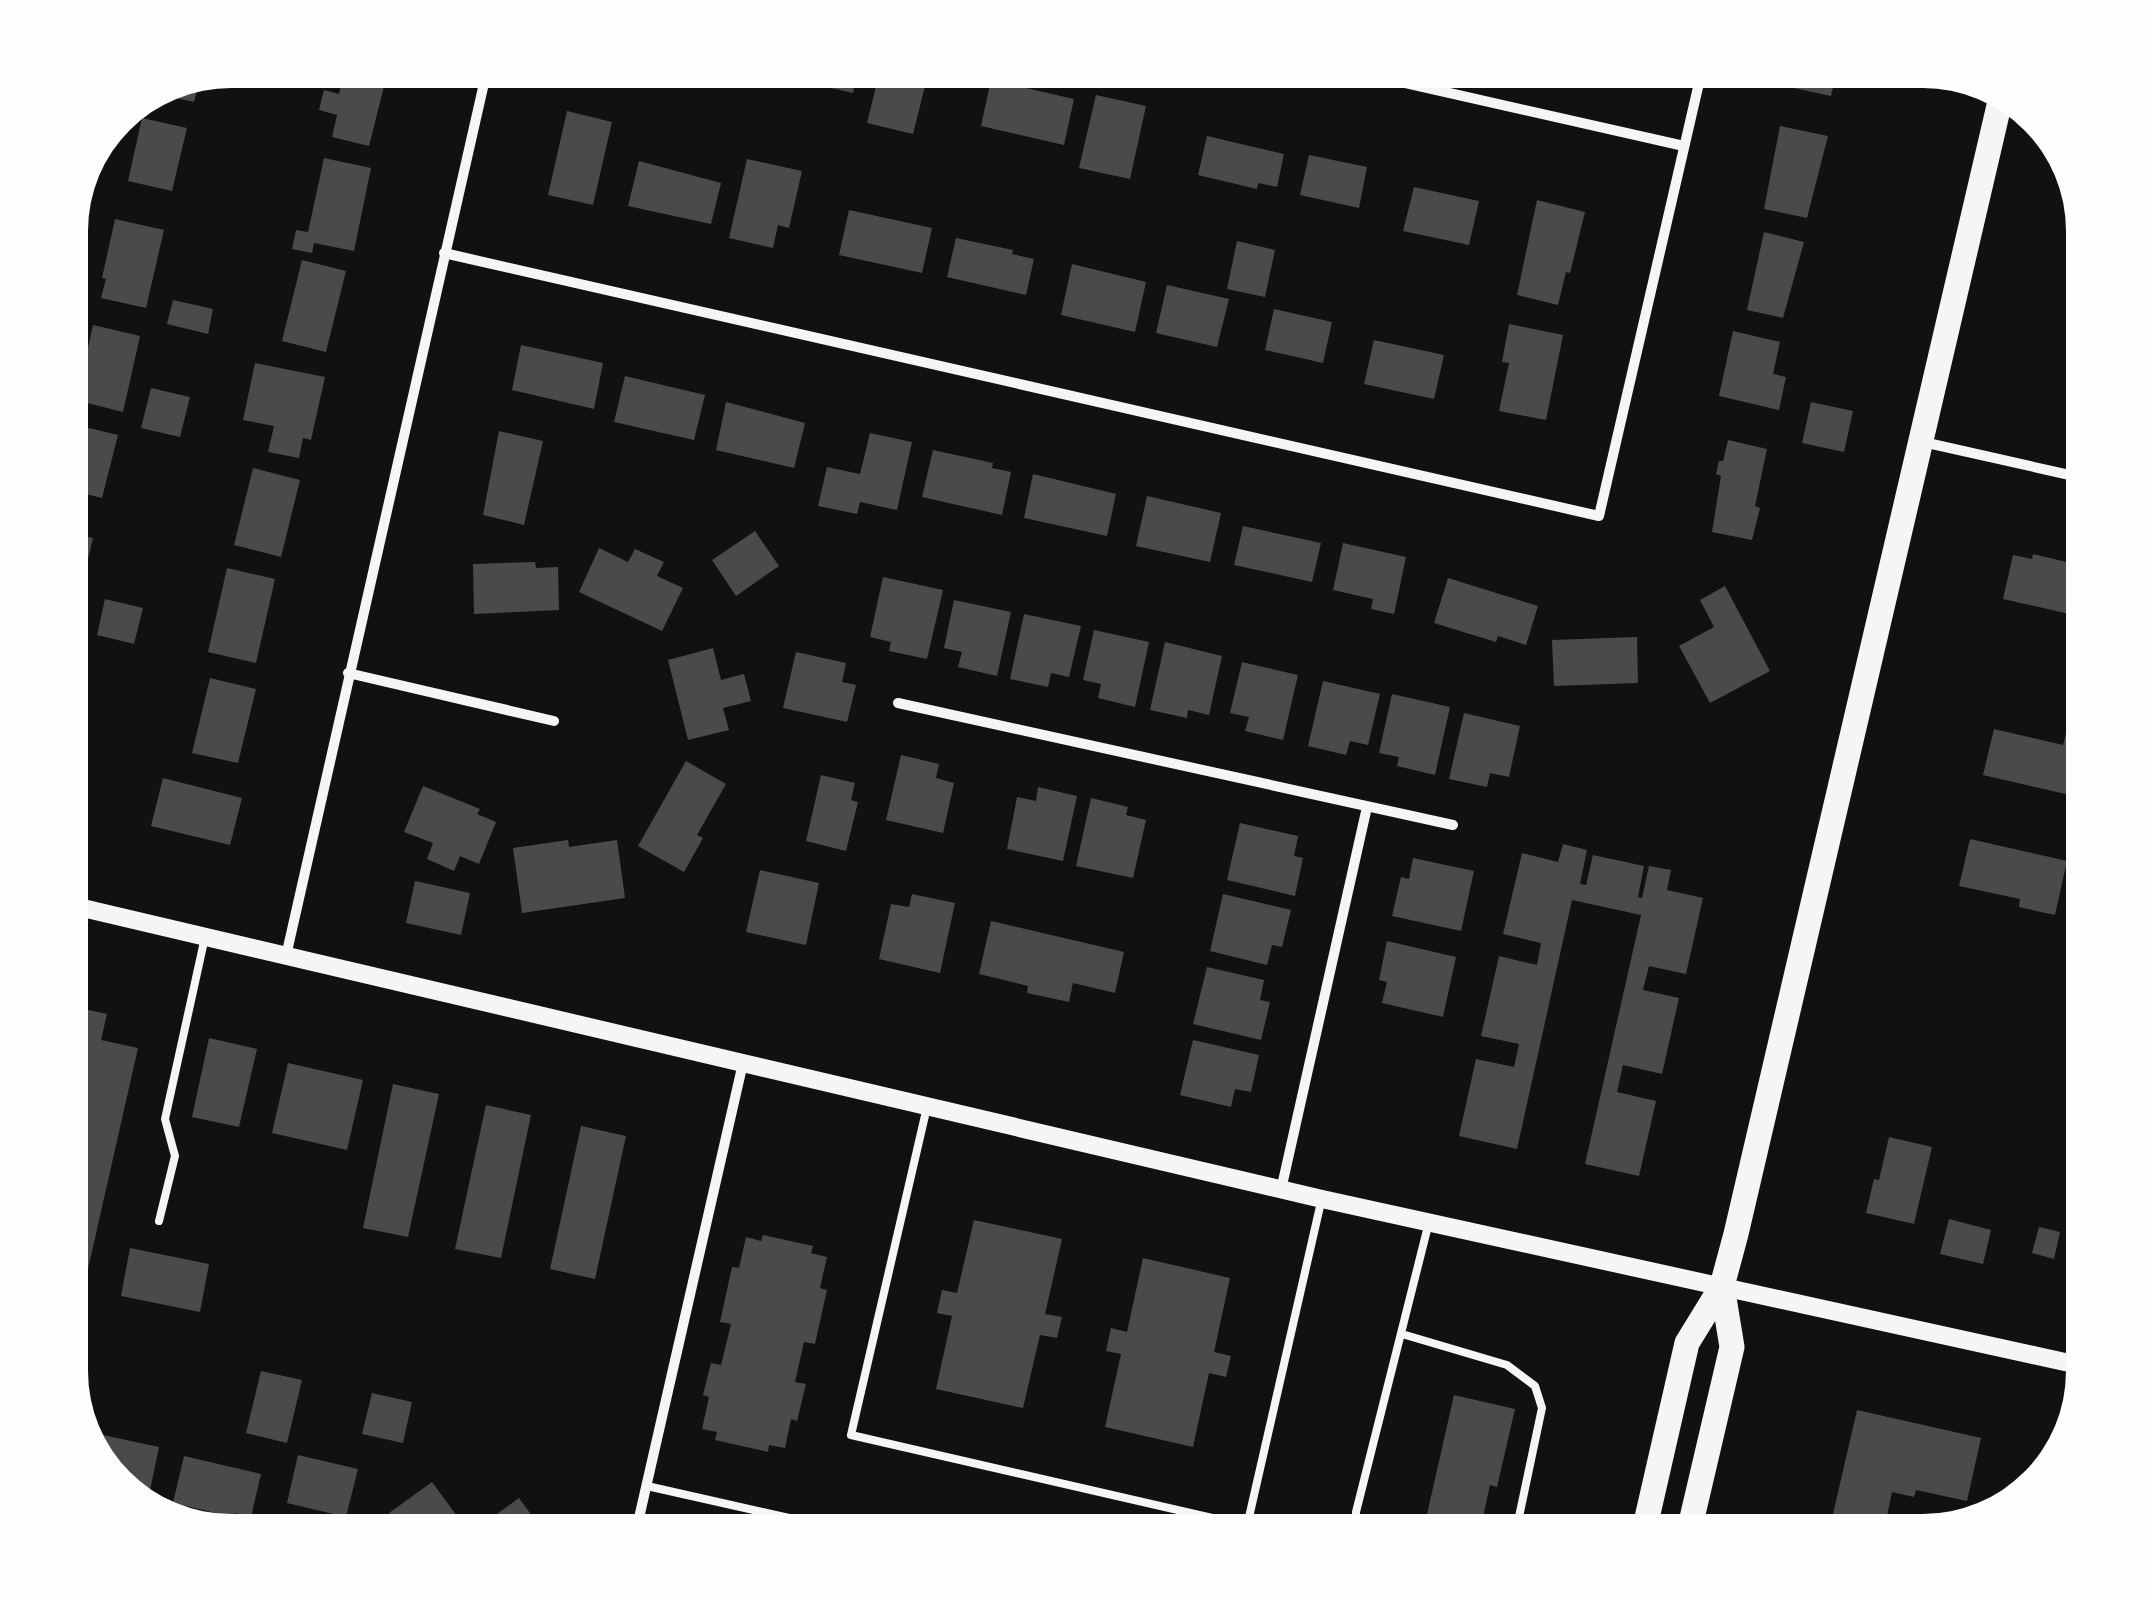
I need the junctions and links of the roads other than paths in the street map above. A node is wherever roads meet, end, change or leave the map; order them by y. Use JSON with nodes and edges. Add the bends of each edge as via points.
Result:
{"nodes":[{"id":1,"x":483,"y":87,"type":"edge"},
{"id":2,"x":1423,"y":87,"type":"edge"},
{"id":3,"x":1698,"y":87,"type":"edge"},
{"id":4,"x":1997,"y":109,"type":"edge"},
{"id":5,"x":1684,"y":146,"type":"junction"},
{"id":6,"x":444,"y":254,"type":"junction"},
{"id":7,"x":1920,"y":441,"type":"junction"},
{"id":8,"x":2066,"y":474,"type":"edge"},
{"id":9,"x":348,"y":673,"type":"junction"},
{"id":10,"x":898,"y":703,"type":"dead end"},
{"id":11,"x":554,"y":721,"type":"dead end"},
{"id":12,"x":1367,"y":806,"type":"junction"},
{"id":13,"x":1453,"y":825,"type":"dead end"},
{"id":14,"x":88,"y":909,"type":"edge"},
{"id":15,"x":205,"y":937,"type":"junction"},
{"id":16,"x":286,"y":956,"type":"junction"},
{"id":17,"x":743,"y":1063,"type":"junction"},
{"id":18,"x":927,"y":1107,"type":"junction"},
{"id":19,"x":1281,"y":1190,"type":"junction"},
{"id":20,"x":1322,"y":1199,"type":"junction"},
{"id":21,"x":159,"y":1221,"type":"dead end"},
{"id":22,"x":1428,"y":1222,"type":"junction"},
{"id":23,"x":1722,"y":1286,"type":"junction"},
{"id":24,"x":1402,"y":1334,"type":"junction"},
{"id":25,"x":2066,"y":1362,"type":"edge"},
{"id":26,"x":646,"y":1486,"type":"junction"},
{"id":27,"x":640,"y":1514,"type":"edge"},
{"id":28,"x":771,"y":1514,"type":"edge"},
{"id":29,"x":1194,"y":1514,"type":"edge"},
{"id":30,"x":1250,"y":1514,"type":"edge"},
{"id":31,"x":1356,"y":1514,"type":"edge"},
{"id":32,"x":1520,"y":1514,"type":"edge"},
{"id":33,"x":1648,"y":1514,"type":"edge"},
{"id":34,"x":1693,"y":1514,"type":"edge"}],
"edges":[{"from":1,"to":6,"type":"street"},
{"from":2,"to":5,"type":"street"},
{"from":3,"to":5,"type":"street"},
{"from":4,"to":7,"type":"main road"},
{"from":5,"to":6,"type":"street","via":[[1599,516]]},
{"from":6,"to":9,"type":"street"},
{"from":7,"to":8,"type":"street"},
{"from":7,"to":23,"type":"main road"},
{"from":9,"to":11,"type":"street"},
{"from":9,"to":16,"type":"street"},
{"from":10,"to":12,"type":"street"},
{"from":12,"to":13,"type":"street"},
{"from":12,"to":19,"type":"street"},
{"from":14,"to":15,"type":"street"},
{"from":15,"to":16,"type":"street"},
{"from":15,"to":21,"type":"lane","via":[[165,1118],[175,1156]]},
{"from":16,"to":17,"type":"street"},
{"from":17,"to":18,"type":"street"},
{"from":17,"to":26,"type":"street"},
{"from":18,"to":19,"type":"street"},
{"from":18,"to":29,"type":"lane","via":[[851,1435]]},
{"from":19,"to":20,"type":"street"},
{"from":20,"to":22,"type":"street"},
{"from":20,"to":30,"type":"lane"},
{"from":22,"to":23,"type":"street"},
{"from":22,"to":24,"type":"lane"},
{"from":23,"to":25,"type":"street"},
{"from":23,"to":33,"type":"main road","via":[[1686,1342]]},
{"from":23,"to":34,"type":"main road","via":[[1732,1347]]},
{"from":24,"to":31,"type":"lane"},
{"from":24,"to":32,"type":"lane","via":[[1507,1365],[1535,1386],[1542,1408]]},
{"from":26,"to":27,"type":"street"},
{"from":26,"to":28,"type":"lane"}]}
